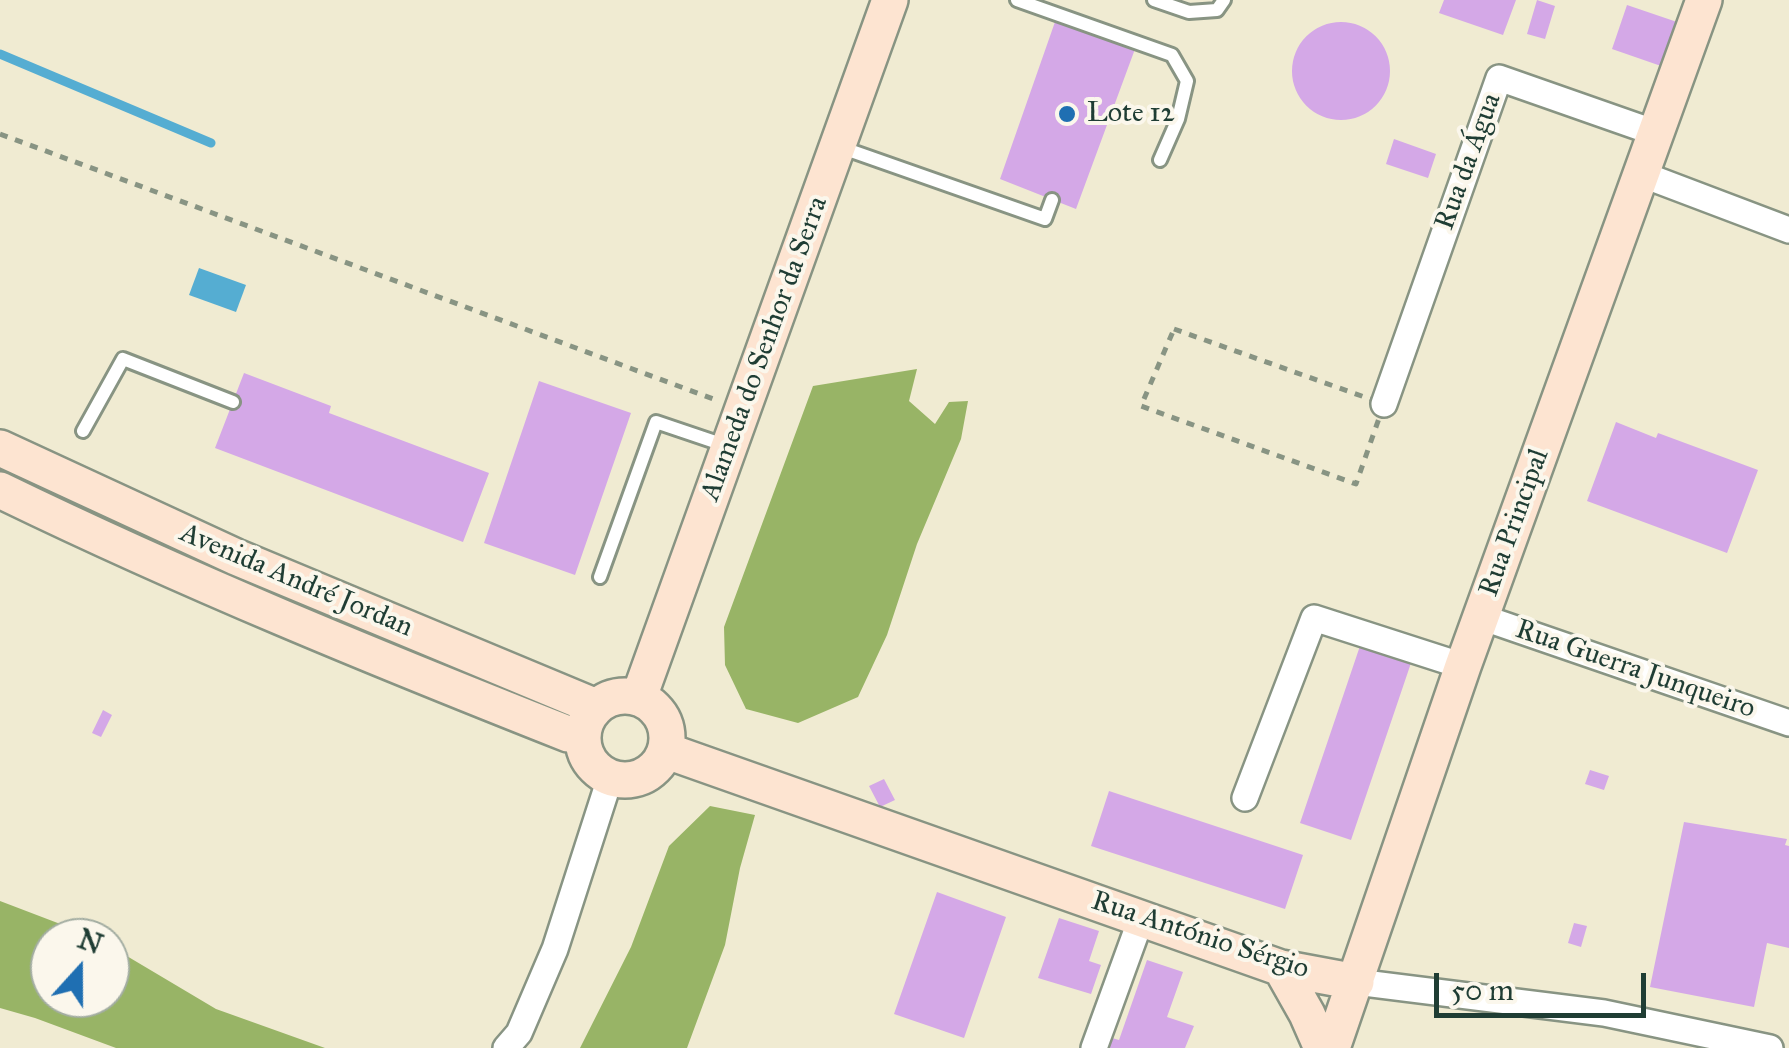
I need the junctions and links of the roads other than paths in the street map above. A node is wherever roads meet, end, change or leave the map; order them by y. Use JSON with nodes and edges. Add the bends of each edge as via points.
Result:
{"nodes":[{"id":1,"x":890,"y":0,"type":"edge"},
{"id":2,"x":1017,"y":0,"type":"edge"},
{"id":3,"x":1154,"y":0,"type":"edge"},
{"id":4,"x":1224,"y":0,"type":"edge"},
{"id":5,"x":1698,"y":2,"type":"edge"},
{"id":6,"x":1656,"y":133,"type":"junction"},
{"id":7,"x":838,"y":146,"type":"junction"},
{"id":8,"x":1160,"y":160,"type":"dead end"},
{"id":9,"x":1641,"y":174,"type":"junction"},
{"id":10,"x":1052,"y":200,"type":"dead end"},
{"id":11,"x":1789,"y":230,"type":"edge"},
{"id":12,"x":233,"y":402,"type":"dead end"},
{"id":13,"x":1384,"y":404,"type":"road end"},
{"id":14,"x":82,"y":431,"type":"dead end"},
{"id":15,"x":729,"y":447,"type":"junction"},
{"id":16,"x":0,"y":448,"type":"edge"},
{"id":17,"x":0,"y":490,"type":"edge"},
{"id":18,"x":600,"y":577,"type":"dead end"},
{"id":19,"x":1481,"y":617,"type":"junction"},
{"id":20,"x":1463,"y":666,"type":"junction"},
{"id":21,"x":639,"y":697,"type":"junction"},
{"id":22,"x":589,"y":721,"type":"junction"},
{"id":23,"x":1789,"y":723,"type":"edge"},
{"id":24,"x":666,"y":751,"type":"junction"},
{"id":25,"x":610,"y":778,"type":"junction"},
{"id":26,"x":1245,"y":798,"type":"dead end"},
{"id":27,"x":1142,"y":919,"type":"junction"},
{"id":28,"x":1281,"y":968,"type":"junction"},
{"id":29,"x":1356,"y":982,"type":"junction"},
{"id":30,"x":513,"y":1041,"type":"edge"},
{"id":31,"x":1094,"y":1048,"type":"edge"},
{"id":32,"x":1322,"y":1048,"type":"edge"},
{"id":33,"x":1332,"y":1048,"type":"edge"},
{"id":34,"x":1770,"y":1048,"type":"edge"}],
"edges":[{"from":1,"to":7,"type":"street","name":"Alameda do Senhor da Serra"},
{"from":2,"to":8,"type":"lane","via":[[1172,55],[1187,81]]},
{"from":3,"to":4,"type":"lane","via":[[1189,12],[1217,10]]},
{"from":5,"to":6,"type":"street","name":"Rua Principal"},
{"from":6,"to":9,"type":"street","name":"Rua Principal"},
{"from":6,"to":13,"type":"street","name":"Rua da Água","via":[[1500,78]]},
{"from":7,"to":10,"type":"lane","via":[[1045,219]]},
{"from":7,"to":15,"type":"street","name":"Alameda do Senhor da Serra"},
{"from":9,"to":11,"type":"street"},
{"from":9,"to":19,"type":"street","name":"Rua Principal"},
{"from":12,"to":14,"type":"lane","via":[[122,359]]},
{"from":15,"to":18,"type":"lane","via":[[656,422]]},
{"from":15,"to":21,"type":"street","name":"Alameda do Senhor da Serra"},
{"from":16,"to":22,"type":"street","name":"Avenida André Jordan"},
{"from":17,"to":22,"type":"street","name":"Avenida André Jordan","via":[[334,640],[568,734]]},
{"from":19,"to":20,"type":"street","name":"Rua Principal"},
{"from":19,"to":23,"type":"street","name":"Rua Guerra Junqueiro"},
{"from":20,"to":26,"type":"street","via":[[1314,618]]},
{"from":20,"to":29,"type":"street","name":"Rua Principal"},
{"from":21,"to":22,"type":"street","via":[[609,698]]},
{"from":21,"to":24,"type":"street","via":[[664,718]]},
{"from":22,"to":25,"type":"street","via":[[586,753]]},
{"from":24,"to":25,"type":"street","via":[[644,777]]},
{"from":24,"to":27,"type":"street","name":"Rua António Sérgio"},
{"from":25,"to":30,"type":"street","via":[[555,950]]},
{"from":27,"to":28,"type":"street","name":"Rua António Sérgio"},
{"from":27,"to":31,"type":"street"},
{"from":28,"to":29,"type":"street","name":"Rua António Sérgio"},
{"from":28,"to":32,"type":"street"},
{"from":29,"to":33,"type":"street","name":"Rua Principal"},
{"from":29,"to":34,"type":"street","name":"Rua António Sérgio","via":[[1604,1013]]}]}
